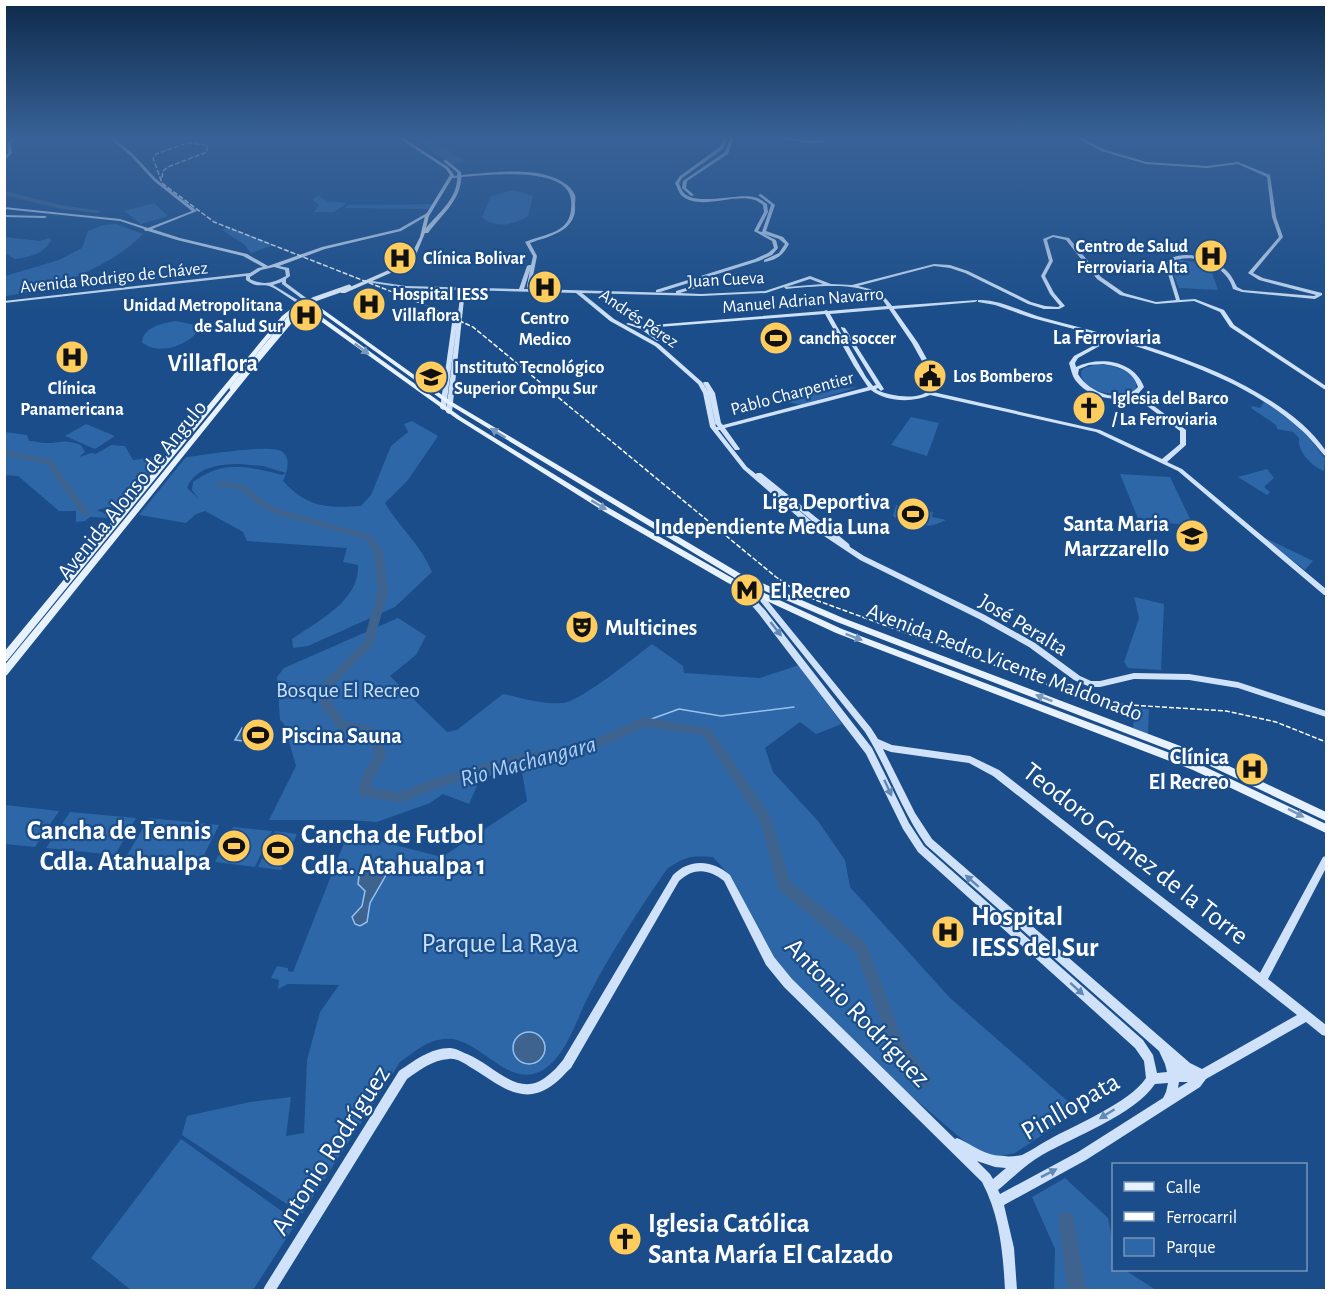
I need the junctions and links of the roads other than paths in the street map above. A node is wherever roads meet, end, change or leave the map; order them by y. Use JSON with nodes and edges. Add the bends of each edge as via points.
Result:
{"nodes":[{"id":1,"x":177,"y":197,"type":"edge"},
{"id":2,"x":438,"y":197,"type":"edge"},
{"id":3,"x":453,"y":197,"type":"edge"},
{"id":4,"x":572,"y":197,"type":"edge"},
{"id":5,"x":690,"y":197,"type":"edge"},
{"id":6,"x":735,"y":197,"type":"edge"},
{"id":7,"x":753,"y":197,"type":"edge"},
{"id":8,"x":765,"y":197,"type":"edge"},
{"id":9,"x":1272,"y":197,"type":"edge"},
{"id":10,"x":4,"y":209,"type":"edge"},
{"id":11,"x":428,"y":214,"type":"junction"},
{"id":12,"x":4,"y":216,"type":"edge"},
{"id":13,"x":95,"y":219,"type":"junction"},
{"id":14,"x":426,"y":222,"type":"junction"},
{"id":15,"x":434,"y":222,"type":"junction"},
{"id":16,"x":411,"y":226,"type":"junction"},
{"id":17,"x":146,"y":230,"type":"junction"},
{"id":18,"x":422,"y":237,"type":"junction"},
{"id":19,"x":524,"y":242,"type":"junction"},
{"id":20,"x":338,"y":245,"type":"junction"},
{"id":21,"x":274,"y":266,"type":"junction"},
{"id":22,"x":267,"y":267,"type":"junction"},
{"id":23,"x":286,"y":269,"type":"junction"},
{"id":24,"x":252,"y":273,"type":"junction"},
{"id":25,"x":284,"y":279,"type":"junction"},
{"id":26,"x":226,"y":280,"type":"junction"},
{"id":27,"x":249,"y":282,"type":"junction"},
{"id":28,"x":367,"y":283,"type":"junction"},
{"id":29,"x":523,"y":284,"type":"junction"},
{"id":30,"x":266,"y":285,"type":"junction"},
{"id":31,"x":830,"y":285,"type":"junction"},
{"id":32,"x":355,"y":286,"type":"junction"},
{"id":33,"x":849,"y":287,"type":"junction"},
{"id":34,"x":781,"y":288,"type":"junction"},
{"id":35,"x":463,"y":290,"type":"junction"},
{"id":36,"x":513,"y":291,"type":"junction"},
{"id":37,"x":521,"y":291,"type":"junction"},
{"id":38,"x":532,"y":291,"type":"junction"},
{"id":39,"x":578,"y":292,"type":"junction"},
{"id":40,"x":669,"y":292,"type":"junction"},
{"id":41,"x":594,"y":293,"type":"junction"},
{"id":42,"x":1178,"y":300,"type":"junction"},
{"id":43,"x":306,"y":303,"type":"junction"},
{"id":44,"x":4,"y":304,"type":"edge"},
{"id":45,"x":890,"y":306,"type":"junction"},
{"id":46,"x":829,"y":311,"type":"junction"},
{"id":47,"x":640,"y":327,"type":"junction"},
{"id":48,"x":633,"y":330,"type":"junction"},
{"id":49,"x":1094,"y":332,"type":"junction"},
{"id":50,"x":1114,"y":337,"type":"junction"},
{"id":51,"x":1099,"y":343,"type":"junction"},
{"id":52,"x":1073,"y":359,"type":"junction"},
{"id":53,"x":1083,"y":365,"type":"junction"},
{"id":54,"x":1075,"y":372,"type":"junction"},
{"id":55,"x":875,"y":387,"type":"junction"},
{"id":56,"x":1326,"y":388,"type":"edge"},
{"id":57,"x":231,"y":389,"type":"junction"},
{"id":58,"x":446,"y":390,"type":"junction"},
{"id":59,"x":436,"y":393,"type":"junction"},
{"id":60,"x":930,"y":393,"type":"junction"},
{"id":61,"x":1135,"y":394,"type":"junction"},
{"id":62,"x":214,"y":404,"type":"junction"},
{"id":63,"x":223,"y":404,"type":"junction"},
{"id":64,"x":447,"y":405,"type":"junction"},
{"id":65,"x":718,"y":428,"type":"junction"},
{"id":66,"x":1326,"y":454,"type":"edge"},
{"id":67,"x":1163,"y":462,"type":"junction"},
{"id":68,"x":743,"y":582,"type":"junction"},
{"id":69,"x":1326,"y":593,"type":"edge"},
{"id":70,"x":778,"y":608,"type":"junction"},
{"id":71,"x":4,"y":660,"type":"edge"},
{"id":72,"x":4,"y":673,"type":"edge"},
{"id":73,"x":1326,"y":714,"type":"edge"},
{"id":74,"x":868,"y":730,"type":"junction"},
{"id":75,"x":876,"y":741,"type":"junction"},
{"id":76,"x":903,"y":749,"type":"junction"},
{"id":77,"x":890,"y":767,"type":"junction"},
{"id":78,"x":1326,"y":817,"type":"edge"},
{"id":79,"x":1326,"y":829,"type":"edge"},
{"id":80,"x":1326,"y":860,"type":"edge"},
{"id":81,"x":1262,"y":979,"type":"junction"},
{"id":82,"x":1307,"y":1015,"type":"junction"},
{"id":83,"x":1326,"y":1031,"type":"edge"},
{"id":84,"x":1159,"y":1044,"type":"junction"},
{"id":85,"x":1202,"y":1075,"type":"junction"},
{"id":86,"x":1174,"y":1077,"type":"junction"},
{"id":87,"x":1152,"y":1078,"type":"junction"},
{"id":88,"x":1164,"y":1105,"type":"junction"},
{"id":89,"x":946,"y":1136,"type":"junction"},
{"id":90,"x":1025,"y":1159,"type":"junction"},
{"id":91,"x":992,"y":1188,"type":"junction"},
{"id":92,"x":998,"y":1202,"type":"junction"},
{"id":93,"x":269,"y":1290,"type":"edge"},
{"id":94,"x":1011,"y":1290,"type":"edge"}],
"edges":[{"from":1,"to":17,"type":"street","via":[[195,211]]},
{"from":2,"to":11,"type":"main road"},
{"from":3,"to":15,"type":"main road"},
{"from":4,"to":19,"type":"street","via":[[564,223]]},
{"from":5,"to":6,"type":"street","via":[[704,201]]},
{"from":7,"to":40,"type":"street","via":[[762,200],[766,212],[756,231],[776,242],[776,248],[757,260]]},
{"from":8,"to":40,"type":"street","via":[[773,206],[764,232],[783,240],[786,246],[778,257]]},
{"from":9,"to":42,"type":"street","via":[[1280,241],[1250,273],[1318,296],[1242,291],[1216,264],[1182,258],[1167,264]]},
{"from":10,"to":13,"type":"street"},
{"from":10,"to":17,"type":"street","via":[[109,218]]},
{"from":11,"to":14,"type":"main road"},
{"from":11,"to":16,"type":"street"},
{"from":12,"to":13,"type":"street"},
{"from":13,"to":17,"type":"street"},
{"from":14,"to":15,"type":"street"},
{"from":14,"to":16,"type":"street"},
{"from":14,"to":18,"type":"main road"},
{"from":15,"to":18,"type":"main road"},
{"from":16,"to":20,"type":"street"},
{"from":17,"to":22,"type":"street","via":[[245,255]]},
{"from":17,"to":24,"type":"street","via":[[241,257],[252,264]]},
{"from":18,"to":28,"type":"main road","via":[[409,260]]},
{"from":19,"to":29,"type":"street","via":[[530,257]]},
{"from":19,"to":38,"type":"street","via":[[535,256],[529,286]]},
{"from":20,"to":21,"type":"street"},
{"from":20,"to":23,"type":"street"},
{"from":21,"to":22,"type":"street","name":"Avenida Rodrigo de Chávez"},
{"from":21,"to":23,"type":"street"},
{"from":22,"to":24,"type":"street","name":"Avenida Rodrigo de Chávez"},
{"from":23,"to":25,"type":"street","via":[[289,273]]},
{"from":24,"to":26,"type":"street","name":"Avenida Rodrigo de Chávez"},
{"from":24,"to":27,"type":"street"},
{"from":25,"to":30,"type":"street"},
{"from":25,"to":43,"type":"street","name":"Avenida Pedro Vicente Maldonado"},
{"from":26,"to":27,"type":"street","name":"Avenida Rodrigo de Chávez"},
{"from":26,"to":44,"type":"street","name":"Avenida Rodrigo de Chávez"},
{"from":26,"to":44,"type":"street","name":"Avenida Rodrigo de Chávez"},
{"from":27,"to":30,"type":"street","name":"Avenida Rodrigo de Chávez"},
{"from":28,"to":32,"type":"main road"},
{"from":28,"to":35,"type":"street","name":"Juan Cueva","via":[[404,290]]},
{"from":29,"to":36,"type":"street"},
{"from":29,"to":37,"type":"street"},
{"from":30,"to":43,"type":"street","name":"Avenida Pedro Vicente Maldonado"},
{"from":31,"to":33,"type":"street","name":"Juan Cueva"},
{"from":31,"to":34,"type":"street","name":"Juan Cueva"},
{"from":31,"to":34,"type":"street","name":"Juan Cueva","via":[[810,277]]},
{"from":32,"to":43,"type":"main road"},
{"from":32,"to":57,"type":"main road","bridge":true,"via":[[297,309]]},
{"from":33,"to":42,"type":"street","via":[[945,265],[967,271],[1044,307],[1059,308],[1062,306],[1043,276],[1051,261],[1045,239],[1060,236],[1068,239],[1099,278],[1122,294],[1156,303]]},
{"from":33,"to":45,"type":"street","name":"Juan Cueva","via":[[873,292]]},
{"from":34,"to":40,"type":"street","name":"Juan Cueva","via":[[760,293]]},
{"from":35,"to":36,"type":"street","name":"Juan Cueva"},
{"from":35,"to":58,"type":"street","via":[[454,323]]},
{"from":35,"to":64,"type":"street"},
{"from":36,"to":37,"type":"street","name":"Juan Cueva"},
{"from":37,"to":38,"type":"street","name":"Juan Cueva"},
{"from":38,"to":39,"type":"street","name":"Juan Cueva"},
{"from":39,"to":41,"type":"street","name":"Juan Cueva"},
{"from":39,"to":48,"type":"street","name":"Andrés Pérez","via":[[606,315]]},
{"from":40,"to":41,"type":"street","name":"Juan Cueva"},
{"from":41,"to":47,"type":"street","name":"Andrés Pérez","via":[[595,302],[610,314]]},
{"from":42,"to":56,"type":"street","via":[[1195,300],[1222,311],[1232,326]]},
{"from":43,"to":59,"type":"main road","name":"Avenida Pedro Vicente Maldonado"},
{"from":43,"to":62,"type":"main road","name":"Avenida Alonso de Angulo","via":[[291,310]]},
{"from":43,"to":63,"type":"main road","name":"Avenida Alonso de Angulo"},
{"from":43,"to":64,"type":"main road","name":"Avenida Pedro Vicente Maldonado","one_way":true},
{"from":45,"to":46,"type":"street","name":"Manuel Adrian Navarro"},
{"from":45,"to":49,"type":"street","name":"Manuel Adrian Navarro","via":[[994,302],[1032,317]]},
{"from":45,"to":60,"type":"street","via":[[936,381]]},
{"from":46,"to":47,"type":"street","name":"Manuel Adrian Navarro"},
{"from":46,"to":55,"type":"street"},
{"from":47,"to":48,"type":"street","name":"Manuel Adrian Navarro"},
{"from":47,"to":65,"type":"street","name":"Andrés Pérez","via":[[709,385]]},
{"from":48,"to":65,"type":"street","name":"Andrés Pérez","via":[[657,345],[703,386],[710,421]]},
{"from":49,"to":50,"type":"street","name":"Manuel Adrian Navarro"},
{"from":49,"to":51,"type":"street"},
{"from":50,"to":51,"type":"street"},
{"from":50,"to":66,"type":"street","name":"Manuel Adrian Navarro","via":[[1236,384],[1295,420]]},
{"from":51,"to":52,"type":"street"},
{"from":52,"to":53,"type":"street"},
{"from":52,"to":54,"type":"street","via":[[1071,366]]},
{"from":53,"to":54,"type":"street"},
{"from":53,"to":61,"type":"street","via":[[1107,363],[1125,369],[1141,384]]},
{"from":54,"to":61,"type":"street","via":[[1077,380],[1095,392],[1124,397]]},
{"from":55,"to":60,"type":"street","via":[[885,395],[911,398]]},
{"from":55,"to":65,"type":"street","name":"Pablo Charpentier"},
{"from":57,"to":62,"type":"main road"},
{"from":57,"to":63,"type":"main road"},
{"from":58,"to":59,"type":"main road"},
{"from":58,"to":64,"type":"street"},
{"from":59,"to":64,"type":"main road","name":"Avenida Pedro Vicente Maldonado"},
{"from":60,"to":67,"type":"street","via":[[1098,431]]},
{"from":61,"to":67,"type":"street","via":[[1183,430],[1183,445]]},
{"from":62,"to":71,"type":"main road","name":"Avenida Alonso de Angulo"},
{"from":63,"to":72,"type":"main road","name":"Avenida Alonso de Angulo"},
{"from":64,"to":68,"type":"main road","name":"Avenida Pedro Vicente Maldonado"},
{"from":65,"to":73,"type":"street","name":"José Peralta","via":[[756,478],[808,522],[850,551],[1032,645],[1083,682],[1100,684],[1134,676],[1189,677],[1238,685]]},
{"from":67,"to":69,"type":"street","via":[[1180,470]]},
{"from":68,"to":70,"type":"main road","name":"Avenida Pedro Vicente Maldonado"},
{"from":78,"to":68,"type":"main road","name":"Avenida Pedro Vicente Maldonado","one_way":true,"via":[[1200,757]]},
{"from":68,"to":87,"type":"street","one_way":true,"via":[[869,751],[921,849],[1139,1044],[1149,1059]]},
{"from":70,"to":74,"type":"street"},
{"from":70,"to":79,"type":"main road","name":"Avenida Pedro Vicente Maldonado","one_way":true,"via":[[1196,766]]},
{"from":74,"to":75,"type":"street"},
{"from":74,"to":76,"type":"street","name":"Teodoro Gómez de la Torre"},
{"from":75,"to":76,"type":"street","name":"Teodoro Gómez de la Torre"},
{"from":75,"to":77,"type":"street"},
{"from":76,"to":77,"type":"street","via":[[894,756]]},
{"from":76,"to":81,"type":"street","name":"Teodoro Gómez de la Torre","via":[[969,760],[996,773]]},
{"from":84,"to":77,"type":"street","one_way":true,"via":[[929,842],[915,822]]},
{"from":80,"to":81,"type":"street"},
{"from":81,"to":82,"type":"street","name":"Teodoro Gómez de la Torre"},
{"from":82,"to":83,"type":"street","name":"Teodoro Gómez de la Torre"},
{"from":82,"to":85,"type":"street","name":"Pinllopata"},
{"from":84,"to":85,"type":"street"},
{"from":84,"to":86,"type":"street"},
{"from":85,"to":86,"type":"street","name":"Pinllopata"},
{"from":85,"to":88,"type":"street","name":"Pinllopata"},
{"from":86,"to":87,"type":"street","name":"Pinllopata"},
{"from":86,"to":88,"type":"street","via":[[1171,1095]]},
{"from":87,"to":90,"type":"street","name":"Pinllopata","one_way":true,"via":[[1145,1090]]},
{"from":92,"to":88,"type":"street","name":"Pinllopata","one_way":true},
{"from":89,"to":90,"type":"street","name":"Antonio Rodríguez","via":[[987,1160],[1001,1163]]},
{"from":89,"to":91,"type":"street","name":"Antonio Rodríguez"},
{"from":89,"to":93,"type":"street","name":"Antonio Rodríguez","via":[[788,983],[770,961],[727,878],[716,870],[689,868],[679,875],[654,912],[567,1064],[555,1078],[534,1088],[515,1089],[452,1053],[429,1058],[403,1075]]},
{"from":90,"to":91,"type":"street","name":"Pinllopata"},
{"from":91,"to":92,"type":"street","name":"Antonio Rodríguez"},
{"from":92,"to":94,"type":"street","name":"Antonio Rodríguez"}]}
